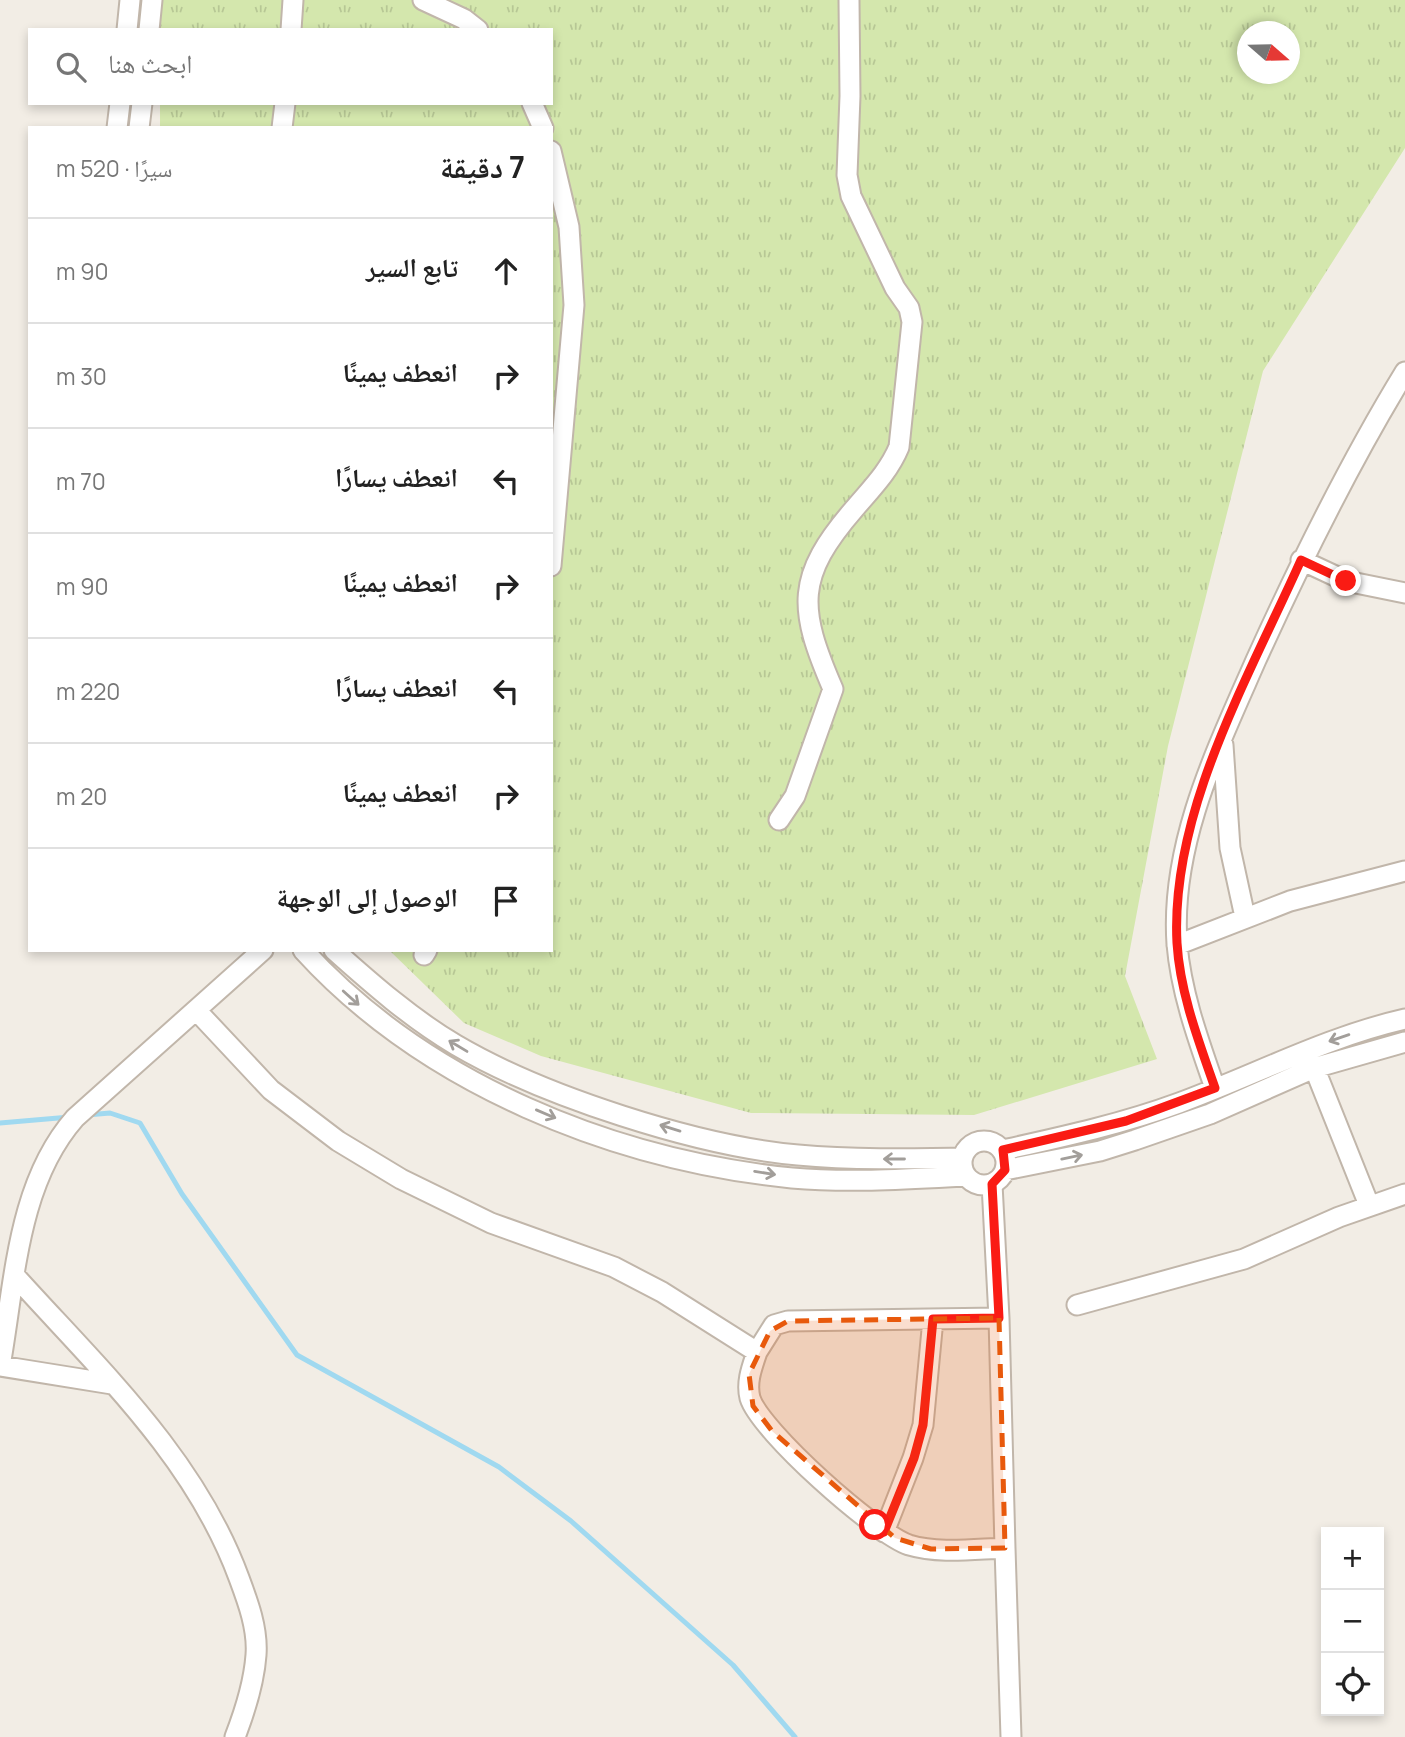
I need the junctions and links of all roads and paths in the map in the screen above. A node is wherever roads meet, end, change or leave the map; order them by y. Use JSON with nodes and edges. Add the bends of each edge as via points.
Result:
{"nodes":[{"id":1,"x":130,"y":0,"type":"edge"},
{"id":2,"x":152,"y":0,"type":"edge"},
{"id":3,"x":293,"y":0,"type":"edge"},
{"id":4,"x":423,"y":0,"type":"edge"},
{"id":5,"x":849,"y":0,"type":"edge"},
{"id":6,"x":127,"y":28,"type":"edge"},
{"id":7,"x":149,"y":28,"type":"edge"},
{"id":8,"x":291,"y":28,"type":"edge"},
{"id":9,"x":475,"y":28,"type":"edge"},
{"id":10,"x":120,"y":105,"type":"edge"},
{"id":11,"x":142,"y":105,"type":"edge"},
{"id":12,"x":285,"y":105,"type":"edge"},
{"id":13,"x":533,"y":105,"type":"edge"},
{"id":14,"x":117,"y":126,"type":"edge"},
{"id":15,"x":139,"y":126,"type":"edge"},
{"id":16,"x":282,"y":126,"type":"edge"},
{"id":17,"x":541,"y":126,"type":"edge"},
{"id":18,"x":553,"y":159,"type":"edge"},
{"id":19,"x":1405,"y":372,"type":"edge"},
{"id":20,"x":553,"y":543,"type":"edge"},
{"id":21,"x":1301,"y":560,"type":"junction"},
{"id":22,"x":1405,"y":593,"type":"edge"},
{"id":23,"x":1222,"y":737,"type":"junction"},
{"id":24,"x":779,"y":820,"type":"dead end"},
{"id":25,"x":1405,"y":871,"type":"edge"},
{"id":26,"x":1245,"y":917,"type":"junction"},
{"id":27,"x":1177,"y":945,"type":"junction"},
{"id":28,"x":261,"y":952,"type":"edge"},
{"id":29,"x":305,"y":952,"type":"edge"},
{"id":30,"x":336,"y":952,"type":"edge"},
{"id":31,"x":196,"y":1010,"type":"junction"},
{"id":32,"x":1405,"y":1019,"type":"edge"},
{"id":33,"x":1405,"y":1042,"type":"edge"},
{"id":34,"x":1307,"y":1049,"type":"junction"},
{"id":35,"x":1314,"y":1068,"type":"junction"},
{"id":36,"x":1215,"y":1088,"type":"junction"},
{"id":37,"x":1003,"y":1150,"type":"junction"},
{"id":38,"x":964,"y":1167,"type":"junction"},
{"id":39,"x":998,"y":1177,"type":"junction"},
{"id":40,"x":1405,"y":1194,"type":"edge"},
{"id":41,"x":1369,"y":1205,"type":"junction"},
{"id":42,"x":16,"y":1277,"type":"junction"},
{"id":43,"x":1077,"y":1305,"type":"dead end"},
{"id":44,"x":999,"y":1318,"type":"junction"},
{"id":45,"x":933,"y":1319,"type":"junction"},
{"id":46,"x":757,"y":1352,"type":"junction"},
{"id":47,"x":112,"y":1384,"type":"junction"},
{"id":48,"x":884,"y":1532,"type":"junction"},
{"id":49,"x":1005,"y":1548,"type":"junction"},
{"id":50,"x":234,"y":1737,"type":"edge"},
{"id":51,"x":1011,"y":1737,"type":"edge"}],
"edges":[{"from":1,"to":6,"type":"street"},
{"from":2,"to":7,"type":"street"},
{"from":3,"to":8,"type":"street"},
{"from":4,"to":9,"type":"street"},
{"from":5,"to":24,"type":"street","via":[[847,175],[851,196],[912,322],[899,447],[891,466],[826,542],[812,571],[808,594],[812,640],[833,688],[795,796]]},
{"from":10,"to":14,"type":"street"},
{"from":11,"to":15,"type":"street"},
{"from":12,"to":16,"type":"street"},
{"from":13,"to":17,"type":"street"},
{"from":18,"to":20,"type":"street","via":[[569,227],[574,305]]},
{"from":19,"to":21,"type":"street"},
{"from":21,"to":22,"type":"street","via":[[1346,581]]},
{"from":21,"to":23,"type":"street"},
{"from":23,"to":26,"type":"street","via":[[1230,848]]},
{"from":23,"to":27,"type":"street","via":[[1183,856]]},
{"from":25,"to":26,"type":"street"},
{"from":26,"to":27,"type":"street"},
{"from":27,"to":36,"type":"street","via":[[1190,1013]]},
{"from":28,"to":31,"type":"street"},
{"from":29,"to":38,"type":"street","one_way":true,"via":[[381,1023],[446,1066],[617,1141],[790,1178],[843,1180]]},
{"from":38,"to":30,"type":"street","one_way":true,"via":[[785,1153],[693,1135],[592,1104],[541,1086],[453,1043]]},
{"from":31,"to":42,"type":"street","via":[[75,1118],[51,1148],[30,1199]]},
{"from":31,"to":46,"type":"street","via":[[271,1090],[338,1141],[459,1209],[614,1267]]},
{"from":32,"to":34,"type":"street","one_way":true},
{"from":33,"to":35,"type":"street"},
{"from":34,"to":35,"type":"street"},
{"from":34,"to":36,"type":"street"},
{"from":39,"to":35,"type":"street","one_way":true,"via":[[1135,1140],[1210,1114]]},
{"from":35,"to":41,"type":"street"},
{"from":36,"to":37,"type":"street","via":[[1126,1121]]},
{"from":37,"to":38,"type":"street","via":[[980,1141],[966,1150]]},
{"from":37,"to":39,"type":"street"},
{"from":38,"to":39,"type":"street","via":[[982,1185]]},
{"from":39,"to":44,"type":"street"},
{"from":40,"to":41,"type":"street"},
{"from":41,"to":43,"type":"street","via":[[1244,1259]]},
{"from":42,"to":47,"type":"street"},
{"from":42,"to":47,"type":"street","via":[[0,1366]]},
{"from":44,"to":45,"type":"street"},
{"from":44,"to":49,"type":"street"},
{"from":45,"to":46,"type":"street","via":[[780,1322]]},
{"from":45,"to":48,"type":"street","via":[[923,1425]]},
{"from":46,"to":48,"type":"street","via":[[748,1385],[759,1416],[814,1472]]},
{"from":47,"to":50,"type":"street","via":[[177,1459],[198,1492],[219,1529],[251,1609],[256,1653],[250,1691]]},
{"from":48,"to":49,"type":"street","via":[[931,1549]]},
{"from":49,"to":51,"type":"street"}]}
